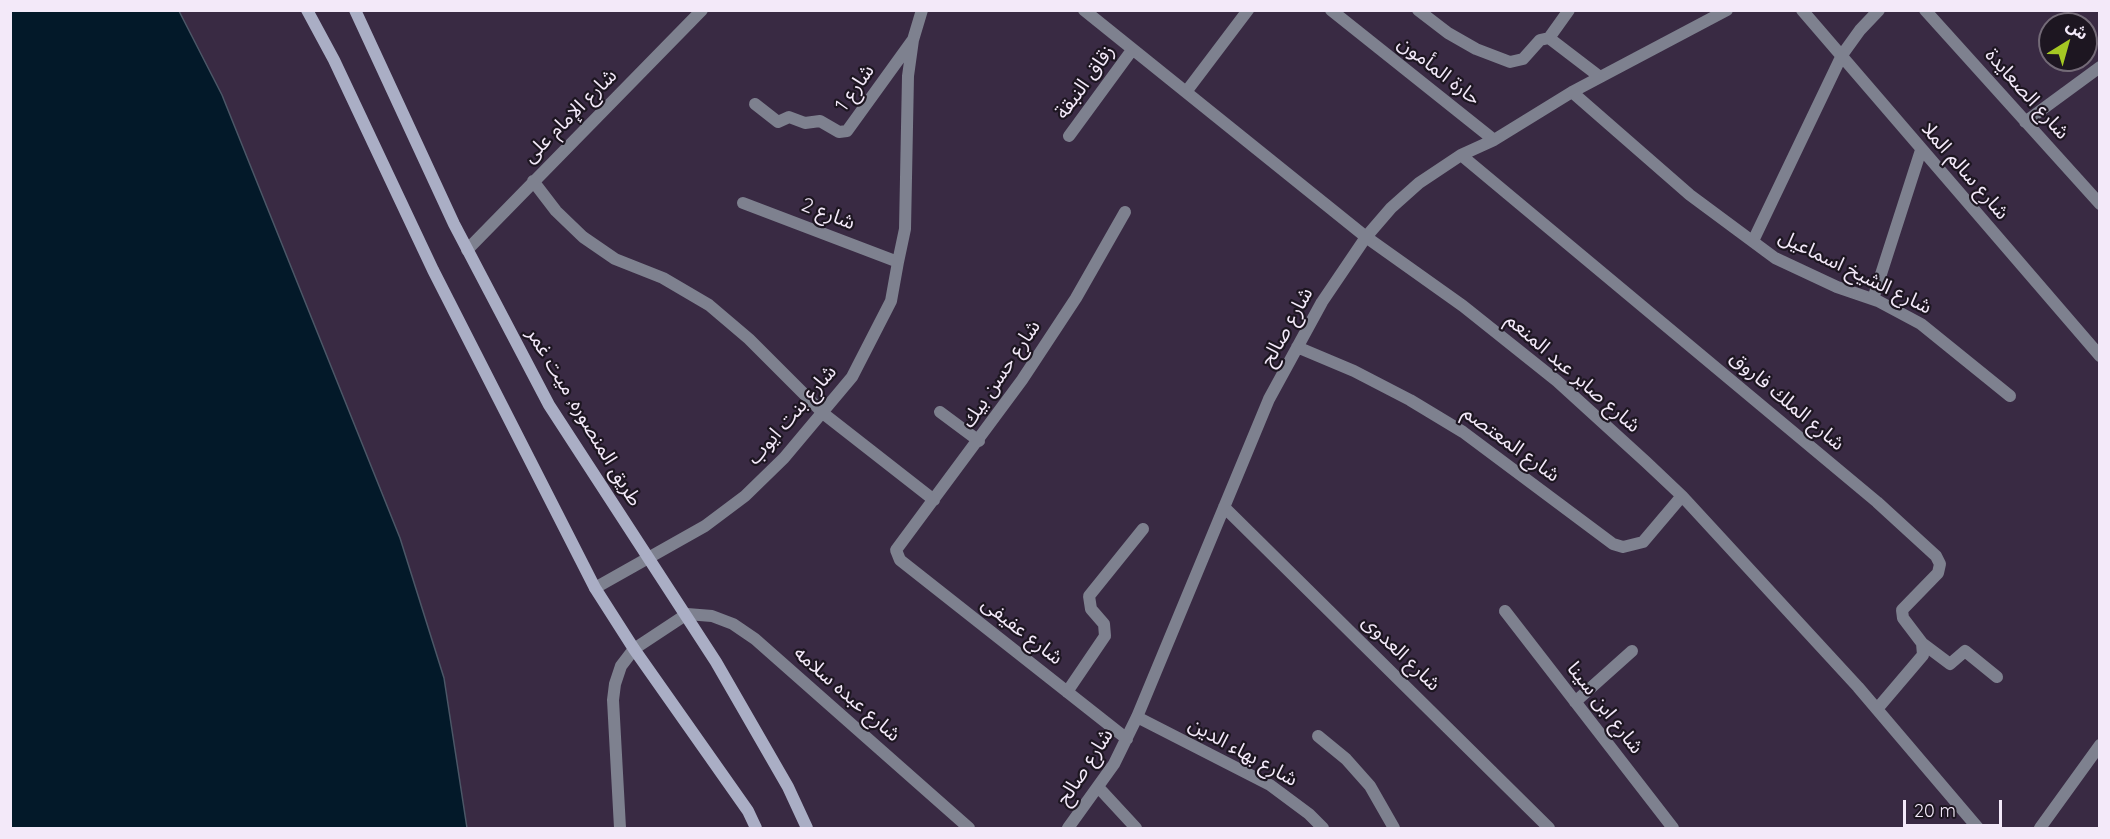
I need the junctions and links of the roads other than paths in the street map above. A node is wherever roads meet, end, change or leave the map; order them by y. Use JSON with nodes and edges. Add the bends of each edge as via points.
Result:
{"nodes":[{"id":1,"x":308,"y":10,"type":"edge"},
{"id":2,"x":702,"y":10,"type":"edge"},
{"id":3,"x":922,"y":10,"type":"edge"},
{"id":4,"x":1084,"y":10,"type":"edge"},
{"id":5,"x":1248,"y":10,"type":"edge"},
{"id":6,"x":1331,"y":10,"type":"edge"},
{"id":7,"x":1418,"y":10,"type":"edge"},
{"id":8,"x":1569,"y":10,"type":"edge"},
{"id":9,"x":1727,"y":10,"type":"edge"},
{"id":10,"x":1802,"y":10,"type":"edge"},
{"id":11,"x":1879,"y":10,"type":"edge"},
{"id":12,"x":1925,"y":10,"type":"edge"},
{"id":13,"x":359,"y":13,"type":"edge"},
{"id":14,"x":1549,"y":38,"type":"junction"},
{"id":15,"x":913,"y":40,"type":"junction"},
{"id":16,"x":1132,"y":50,"type":"junction"},
{"id":17,"x":1842,"y":55,"type":"junction"},
{"id":18,"x":2100,"y":67,"type":"edge"},
{"id":19,"x":1600,"y":77,"type":"junction"},
{"id":20,"x":1186,"y":92,"type":"junction"},
{"id":21,"x":1572,"y":92,"type":"junction"},
{"id":22,"x":755,"y":104,"type":"dead end"},
{"id":23,"x":2025,"y":122,"type":"junction"},
{"id":24,"x":1069,"y":136,"type":"dead end"},
{"id":25,"x":1494,"y":140,"type":"junction"},
{"id":26,"x":1921,"y":150,"type":"junction"},
{"id":27,"x":1461,"y":155,"type":"junction"},
{"id":28,"x":533,"y":181,"type":"junction"},
{"id":29,"x":743,"y":203,"type":"dead end"},
{"id":30,"x":2100,"y":204,"type":"edge"},
{"id":31,"x":1125,"y":212,"type":"dead end"},
{"id":32,"x":1366,"y":237,"type":"junction"},
{"id":33,"x":1753,"y":241,"type":"junction"},
{"id":34,"x":467,"y":250,"type":"junction"},
{"id":35,"x":898,"y":262,"type":"junction"},
{"id":36,"x":1873,"y":299,"type":"junction"},
{"id":37,"x":1297,"y":347,"type":"junction"},
{"id":38,"x":2100,"y":357,"type":"edge"},
{"id":39,"x":2010,"y":396,"type":"dead end"},
{"id":40,"x":940,"y":412,"type":"dead end"},
{"id":41,"x":824,"y":414,"type":"junction"},
{"id":42,"x":979,"y":441,"type":"junction"},
{"id":43,"x":1682,"y":496,"type":"junction"},
{"id":44,"x":934,"y":500,"type":"junction"},
{"id":45,"x":1224,"y":507,"type":"junction"},
{"id":46,"x":1143,"y":529,"type":"dead end"},
{"id":47,"x":896,"y":550,"type":"joint"},
{"id":48,"x":647,"y":559,"type":"junction"},
{"id":49,"x":596,"y":588,"type":"junction"},
{"id":50,"x":1505,"y":611,"type":"dead end"},
{"id":51,"x":687,"y":614,"type":"junction"},
{"id":52,"x":1922,"y":643,"type":"junction"},
{"id":53,"x":634,"y":649,"type":"junction"},
{"id":54,"x":1632,"y":651,"type":"dead end"},
{"id":55,"x":1997,"y":677,"type":"dead end"},
{"id":56,"x":1067,"y":692,"type":"junction"},
{"id":57,"x":1575,"y":702,"type":"junction"},
{"id":58,"x":1877,"y":709,"type":"junction"},
{"id":59,"x":1137,"y":717,"type":"junction"},
{"id":60,"x":1318,"y":736,"type":"dead end"},
{"id":61,"x":1127,"y":739,"type":"junction"},
{"id":62,"x":2100,"y":745,"type":"edge"},
{"id":63,"x":1099,"y":788,"type":"junction"},
{"id":64,"x":620,"y":828,"type":"edge"},
{"id":65,"x":756,"y":828,"type":"edge"},
{"id":66,"x":807,"y":828,"type":"edge"},
{"id":67,"x":969,"y":828,"type":"edge"},
{"id":68,"x":1068,"y":828,"type":"edge"},
{"id":69,"x":1136,"y":828,"type":"edge"},
{"id":70,"x":1323,"y":828,"type":"edge"},
{"id":71,"x":1394,"y":828,"type":"edge"},
{"id":72,"x":1549,"y":828,"type":"edge"},
{"id":73,"x":1673,"y":828,"type":"edge"},
{"id":74,"x":1978,"y":828,"type":"edge"},
{"id":75,"x":2040,"y":828,"type":"edge"}],
"edges":[{"from":1,"to":49,"type":"main road","via":[[433,270]]},
{"from":2,"to":28,"type":"street","name":"شارع الإمام على"},
{"from":3,"to":15,"type":"street","name":"شارع بنت ايوب"},
{"from":4,"to":16,"type":"street","name":"شارع صابر عبد المنعم"},
{"from":5,"to":20,"type":"street"},
{"from":6,"to":25,"type":"street","name":"حارة المأمون"},
{"from":7,"to":14,"type":"street","via":[[1448,33],[1505,61],[1519,61],[1542,38]]},
{"from":8,"to":14,"type":"street"},
{"from":9,"to":19,"type":"street","name":"شارع صالح"},
{"from":10,"to":17,"type":"street","name":"شارع سالم الملا"},
{"from":11,"to":17,"type":"street"},
{"from":12,"to":23,"type":"street","name":"شارع الصعايدة"},
{"from":13,"to":34,"type":"main road","name":"طريق المنصوره, ميت غمر"},
{"from":14,"to":19,"type":"street"},
{"from":15,"to":22,"type":"street","name":"شارع 1","via":[[847,132],[839,132],[820,121],[805,123],[789,117],[778,122]]},
{"from":15,"to":35,"type":"street","name":"شارع بنت ايوب","via":[[908,76],[905,229]]},
{"from":16,"to":20,"type":"street","name":"شارع صابر عبد المنعم"},
{"from":16,"to":24,"type":"street","name":"زقاق النبقة"},
{"from":17,"to":26,"type":"street","name":"شارع سالم الملا"},
{"from":17,"to":33,"type":"street"},
{"from":18,"to":23,"type":"street"},
{"from":19,"to":21,"type":"street","name":"شارع صالح"},
{"from":20,"to":32,"type":"street","name":"شارع صابر عبد المنعم"},
{"from":21,"to":25,"type":"street","name":"شارع صالح"},
{"from":21,"to":33,"type":"street","name":"شارع الشيخ اسماعيل","via":[[1690,195]]},
{"from":23,"to":30,"type":"street","name":"شارع الصعايدة"},
{"from":25,"to":27,"type":"street","name":"شارع صالح"},
{"from":26,"to":36,"type":"street"},
{"from":26,"to":38,"type":"street","name":"شارع سالم الملا"},
{"from":27,"to":32,"type":"street","name":"شارع صالح","via":[[1419,183]]},
{"from":27,"to":52,"type":"street","name":"شارع الملك فاروق","via":[[1877,502],[1936,556],[1940,564],[1938,573],[1902,610],[1903,618]]},
{"from":28,"to":34,"type":"street","name":"شارع الإمام على"},
{"from":28,"to":41,"type":"street","via":[[556,211],[615,259],[663,278],[709,305]]},
{"from":29,"to":35,"type":"street","name":"شارع 2"},
{"from":31,"to":42,"type":"street","name":"شارع حسن بيك","via":[[1076,298]]},
{"from":32,"to":37,"type":"street","name":"شارع صالح"},
{"from":32,"to":43,"type":"street","name":"شارع صابر عبد المنعم","via":[[1463,306],[1557,381]]},
{"from":33,"to":36,"type":"street","name":"شارع الشيخ اسماعيل","via":[[1775,258]]},
{"from":34,"to":48,"type":"main road","name":"طريق المنصوره, ميت غمر","via":[[549,405]]},
{"from":35,"to":41,"type":"street","name":"شارع بنت ايوب","via":[[891,301],[852,377]]},
{"from":36,"to":39,"type":"street","name":"شارع الشيخ اسماعيل","via":[[1921,324]]},
{"from":37,"to":43,"type":"street","name":"شارع المعتصم","via":[[1354,371],[1463,432],[1613,544],[1623,547],[1643,542]]},
{"from":37,"to":45,"type":"street","name":"شارع صالح","via":[[1269,399]]},
{"from":40,"to":42,"type":"street"},
{"from":41,"to":44,"type":"street"},
{"from":41,"to":48,"type":"street","name":"شارع بنت ايوب","via":[[745,495],[705,526]]},
{"from":42,"to":44,"type":"street","name":"شارع حسن بيك"},
{"from":43,"to":58,"type":"street","name":"شارع صابر عبد المنعم"},
{"from":44,"to":47,"type":"street","name":"شارع حسن بيك"},
{"from":45,"to":59,"type":"street","name":"شارع صالح"},
{"from":45,"to":72,"type":"street","name":"شارع العدوى"},
{"from":46,"to":56,"type":"street","via":[[1089,596],[1091,609],[1104,624],[1105,636]]},
{"from":47,"to":56,"type":"street","name":"شارع عفيفى","via":[[900,560]]},
{"from":48,"to":49,"type":"street","name":"شارع بنت ايوب"},
{"from":48,"to":51,"type":"main road","name":"طريق المنصوره, ميت غمر"},
{"from":49,"to":53,"type":"main road"},
{"from":50,"to":57,"type":"street","name":"شارع ابن سينا"},
{"from":51,"to":53,"type":"street"},
{"from":51,"to":66,"type":"main road","name":"طريق المنصوره, ميت غمر","via":[[788,787]]},
{"from":51,"to":67,"type":"street","name":"شارع عبده سلامه","via":[[712,616],[755,639]]},
{"from":52,"to":55,"type":"street","via":[[1950,664],[1966,651]]},
{"from":52,"to":58,"type":"street","via":[[1920,659]]},
{"from":53,"to":64,"type":"street","via":[[621,666],[613,700]]},
{"from":53,"to":65,"type":"main road"},
{"from":54,"to":57,"type":"street"},
{"from":56,"to":61,"type":"street","name":"شارع عفيفى"},
{"from":57,"to":73,"type":"street","name":"شارع ابن سينا"},
{"from":58,"to":74,"type":"street","name":"شارع صابر عبد المنعم"},
{"from":59,"to":61,"type":"street","name":"شارع صالح"},
{"from":59,"to":70,"type":"street","name":"شارع بهاء الدين","via":[[1270,785]]},
{"from":60,"to":71,"type":"street","via":[[1370,786]]},
{"from":61,"to":63,"type":"street","name":"شارع صالح"},
{"from":62,"to":75,"type":"street"},
{"from":63,"to":68,"type":"street","name":"شارع صالح"},
{"from":63,"to":69,"type":"street"}]}
